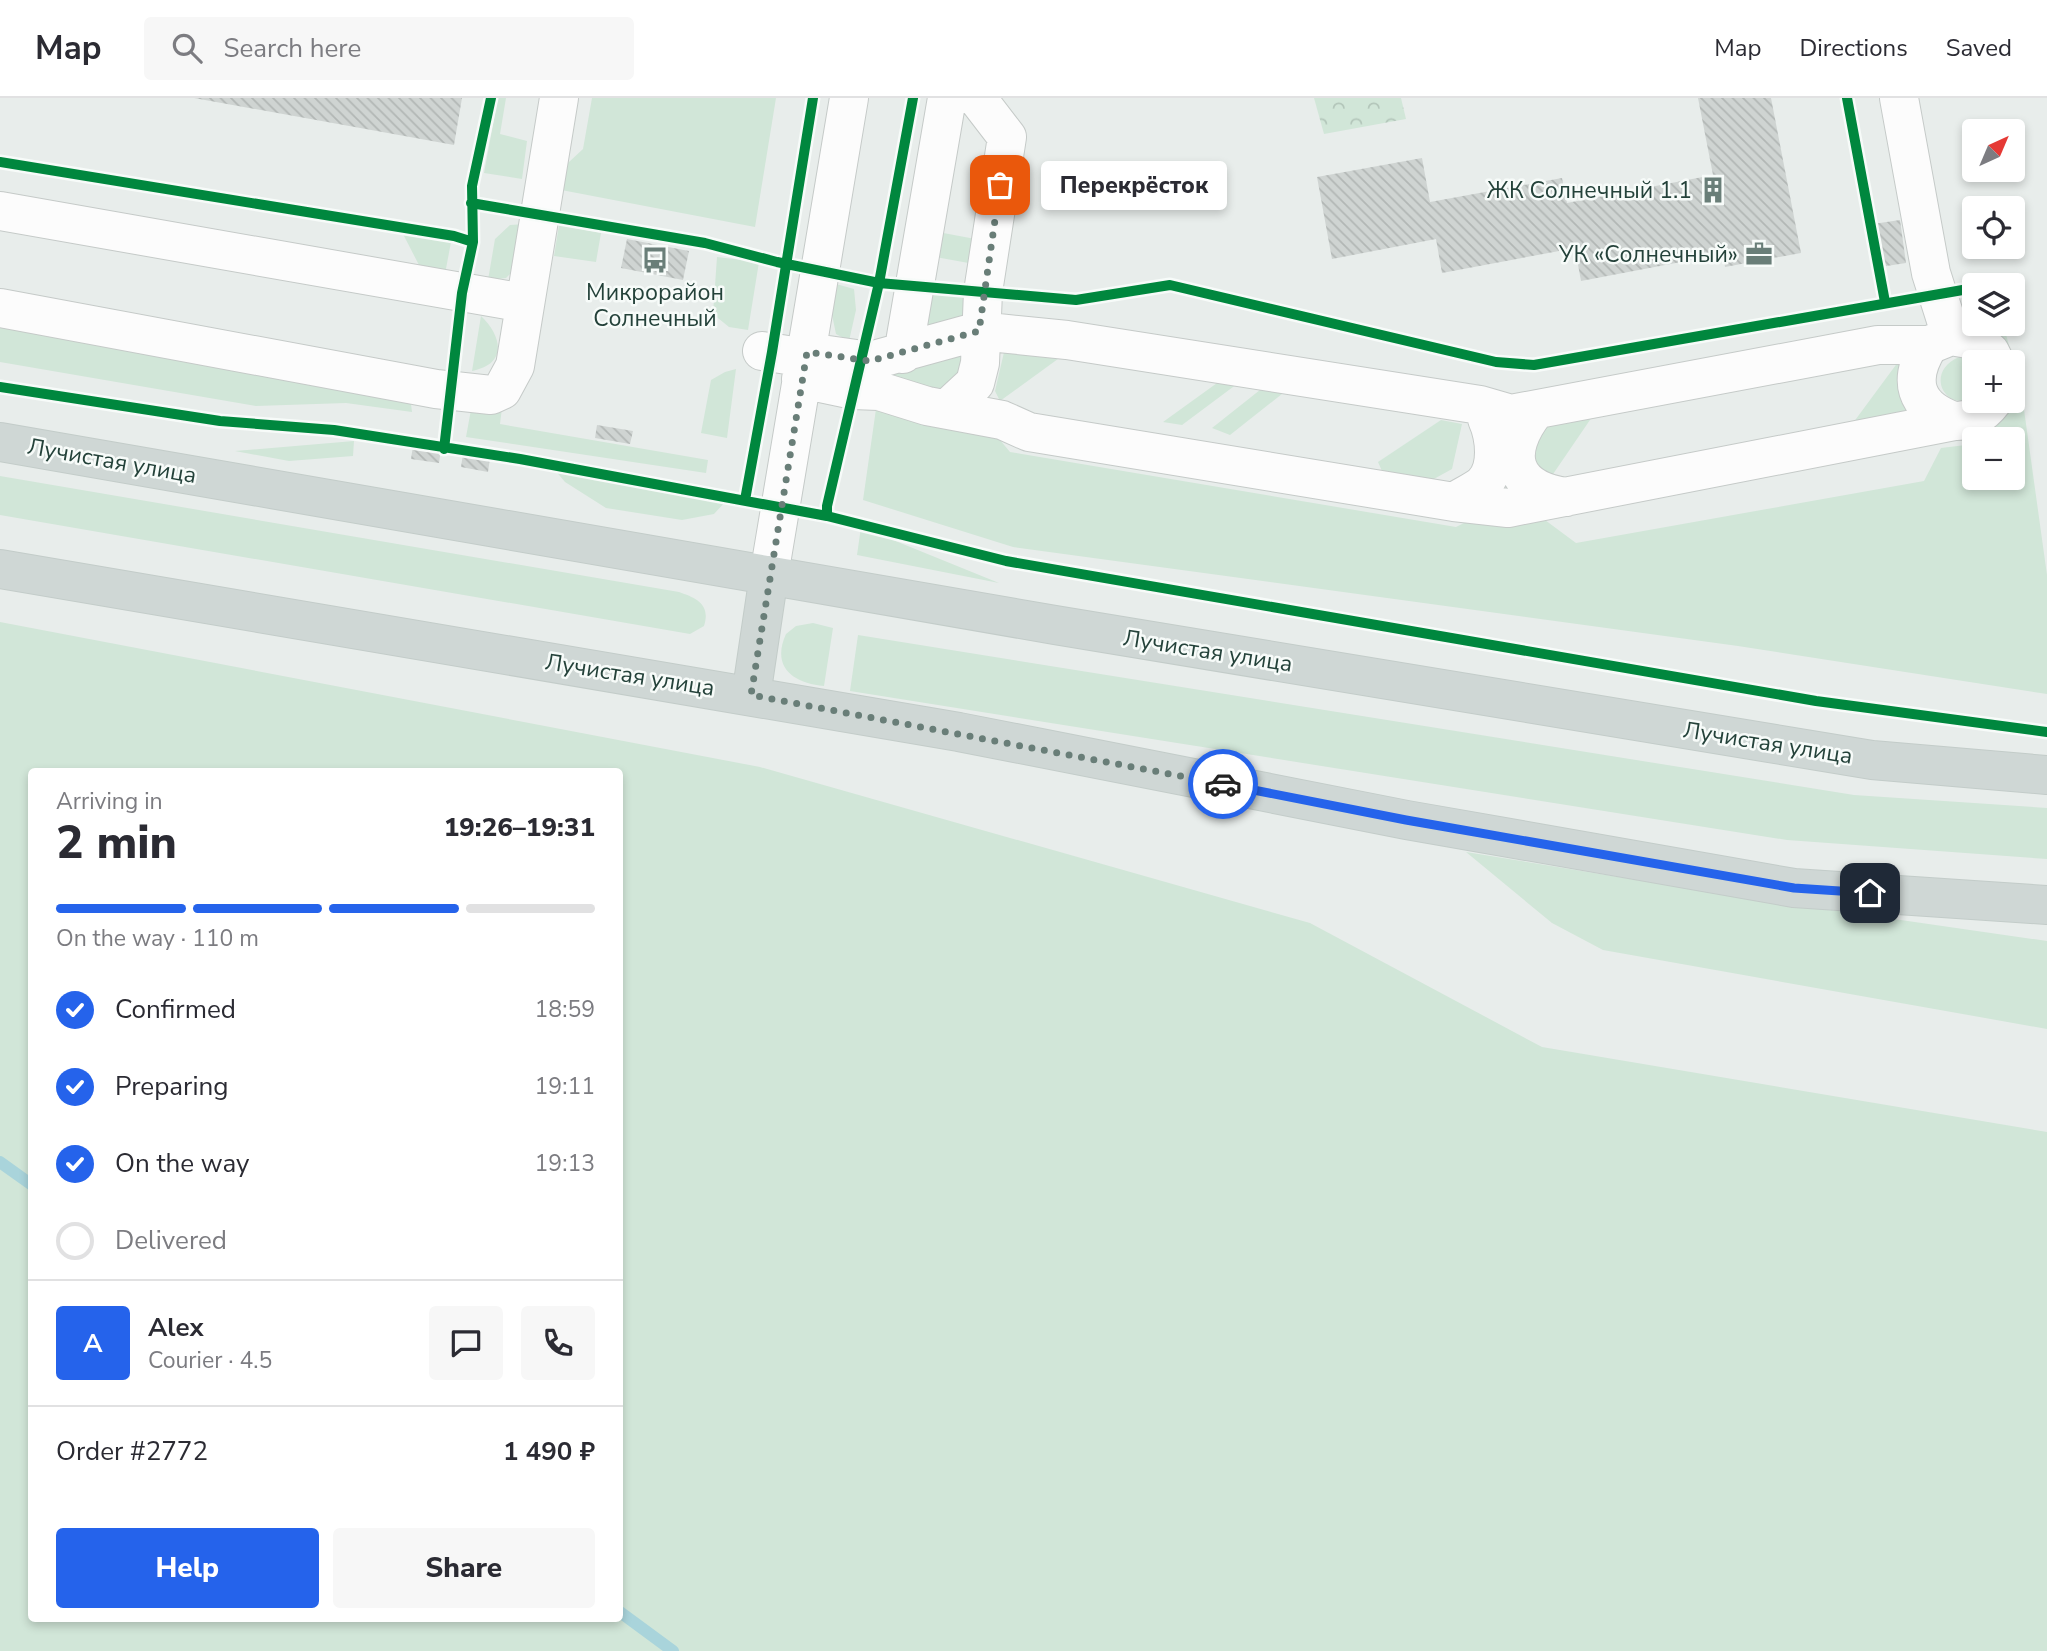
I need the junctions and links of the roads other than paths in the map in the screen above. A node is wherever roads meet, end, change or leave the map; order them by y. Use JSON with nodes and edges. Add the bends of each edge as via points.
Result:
{"nodes":[{"id":1,"x":559,"y":98,"type":"edge"},
{"id":2,"x":849,"y":98,"type":"edge"},
{"id":3,"x":947,"y":98,"type":"edge"},
{"id":4,"x":977,"y":98,"type":"edge"},
{"id":5,"x":1899,"y":98,"type":"edge"},
{"id":6,"x":0,"y":211,"type":"edge"},
{"id":7,"x":524,"y":303,"type":"junction"},
{"id":8,"x":0,"y":308,"type":"edge"},
{"id":9,"x":979,"y":331,"type":"junction"},
{"id":10,"x":1940,"y":341,"type":"junction"},
{"id":11,"x":1987,"y":350,"type":"edge"},
{"id":12,"x":762,"y":351,"type":"dead end"},
{"id":13,"x":903,"y":354,"type":"junction"},
{"id":14,"x":805,"y":363,"type":"junction"},
{"id":15,"x":1480,"y":405,"type":"junction"},
{"id":16,"x":947,"y":409,"type":"junction"},
{"id":17,"x":1535,"y":411,"type":"junction"},
{"id":18,"x":1980,"y":413,"type":"edge"},
{"id":19,"x":1954,"y":421,"type":"junction"},
{"id":20,"x":0,"y":442,"type":"edge"},
{"id":21,"x":1566,"y":497,"type":"junction"},
{"id":22,"x":1454,"y":502,"type":"junction"},
{"id":23,"x":0,"y":569,"type":"edge"},
{"id":24,"x":769,"y":575,"type":"junction"},
{"id":25,"x":751,"y":695,"type":"junction"},
{"id":26,"x":2047,"y":775,"type":"edge"},
{"id":27,"x":2047,"y":905,"type":"edge"}],
"edges":[{"from":1,"to":7,"type":"street"},
{"from":2,"to":14,"type":"street"},
{"from":3,"to":13,"type":"street"},
{"from":4,"to":9,"type":"street","via":[[1007,137]]},
{"from":5,"to":10,"type":"street"},
{"from":6,"to":7,"type":"street"},
{"from":7,"to":8,"type":"street","via":[[515,366],[502,390],[491,395]]},
{"from":9,"to":13,"type":"street"},
{"from":9,"to":15,"type":"street","via":[[1066,340]]},
{"from":9,"to":16,"type":"street","via":[[981,363],[975,383]]},
{"from":10,"to":11,"type":"street","via":[[1974,340]]},
{"from":10,"to":17,"type":"street","via":[[1878,345]]},
{"from":10,"to":19,"type":"street","via":[[1920,360],[1916,377],[1920,400],[1936,415]]},
{"from":12,"to":14,"type":"street"},
{"from":13,"to":14,"type":"street","via":[[861,362]]},
{"from":14,"to":16,"type":"street","via":[[853,390],[879,391]]},
{"from":14,"to":24,"type":"street"},
{"from":15,"to":17,"type":"street","via":[[1511,414]]},
{"from":15,"to":22,"type":"street","via":[[1493,433],[1494,460],[1485,482]]},
{"from":16,"to":22,"type":"street","via":[[1002,420],[1029,432]]},
{"from":17,"to":21,"type":"street","via":[[1516,439],[1519,471],[1526,483],[1541,493]]},
{"from":18,"to":19,"type":"street"},
{"from":19,"to":21,"type":"street"},
{"from":20,"to":24,"type":"main road","name":"Лучистая улица"},
{"from":21,"to":22,"type":"street","via":[[1508,508]]},
{"from":23,"to":25,"type":"main road","name":"Лучистая улица"},
{"from":24,"to":25,"type":"main road"},
{"from":24,"to":26,"type":"main road","name":"Лучистая улица","via":[[1872,761]]},
{"from":25,"to":27,"type":"main road","name":"Лучистая улица","via":[[1406,820],[1794,888]]}]}
